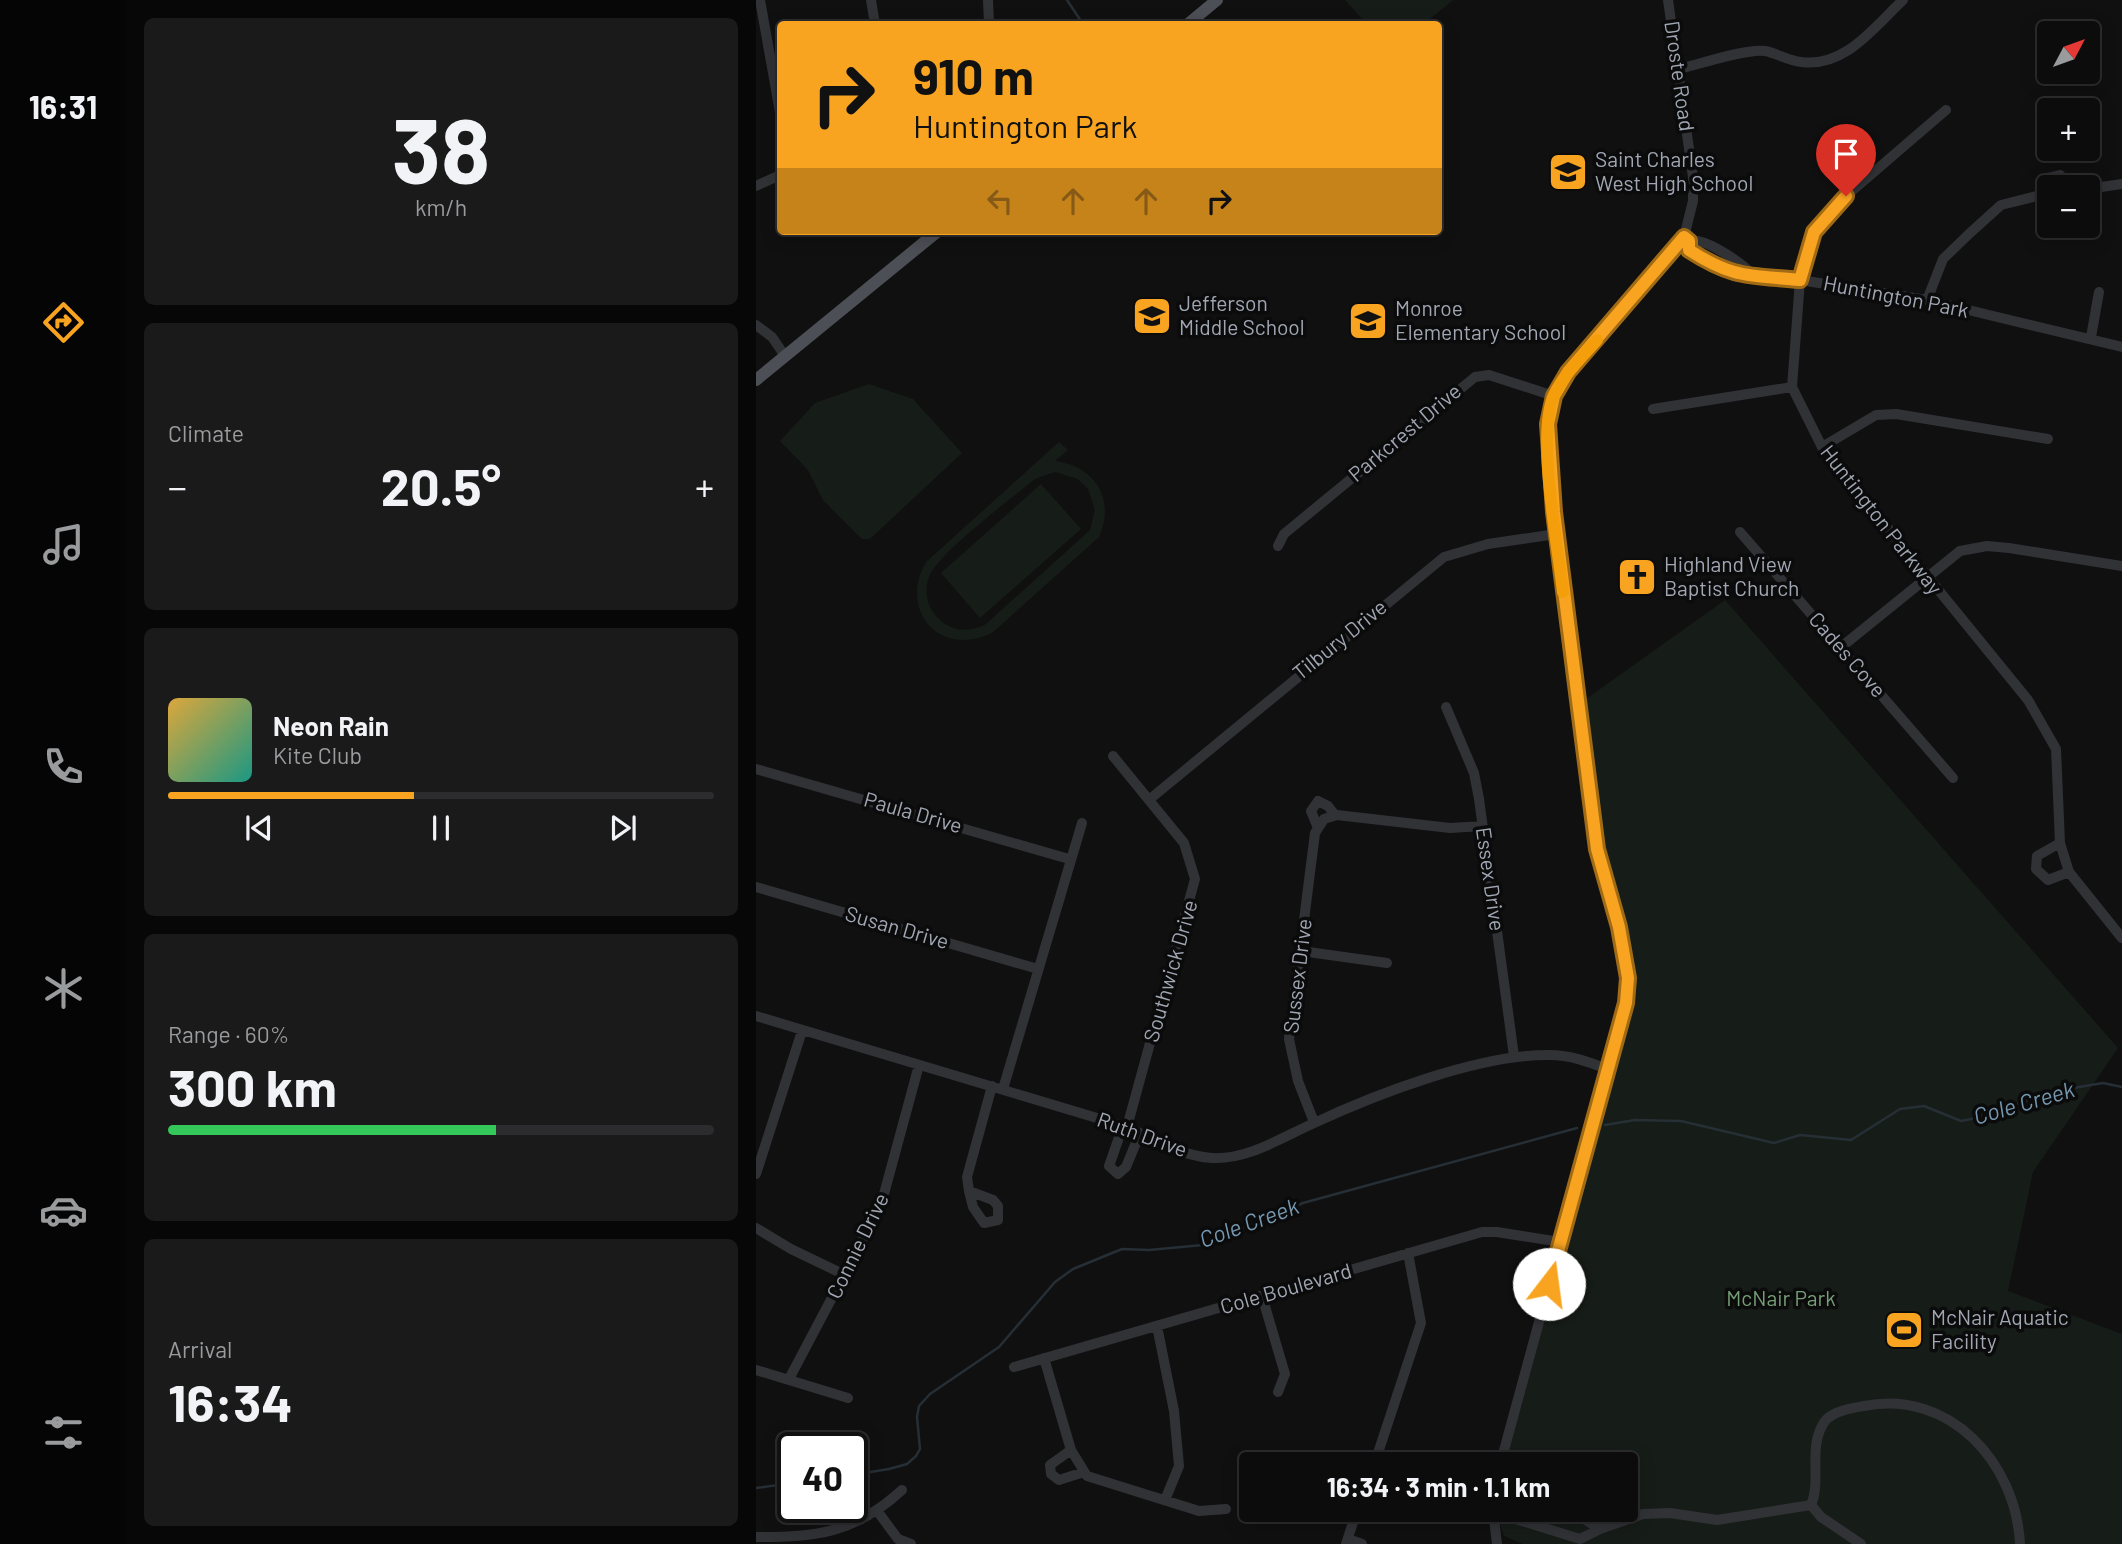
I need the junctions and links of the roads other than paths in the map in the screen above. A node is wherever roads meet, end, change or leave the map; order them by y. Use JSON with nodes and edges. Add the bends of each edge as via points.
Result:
{"nodes":[{"id":1,"x":760,"y":0,"type":"edge"},
{"id":2,"x":871,"y":0,"type":"edge"},
{"id":3,"x":988,"y":0,"type":"edge"},
{"id":4,"x":1217,"y":0,"type":"edge"},
{"id":5,"x":1668,"y":0,"type":"edge"},
{"id":6,"x":1903,"y":0,"type":"edge"},
{"id":7,"x":874,"y":21,"type":"edge"},
{"id":8,"x":989,"y":21,"type":"edge"},
{"id":9,"x":1192,"y":21,"type":"edge"},
{"id":10,"x":1680,"y":69,"type":"junction"},
{"id":11,"x":777,"y":95,"type":"edge"},
{"id":12,"x":1945,"y":110,"type":"dead end"},
{"id":13,"x":777,"y":176,"type":"edge"},
{"id":14,"x":2122,"y":184,"type":"edge"},
{"id":15,"x":756,"y":186,"type":"edge"},
{"id":16,"x":2100,"y":187,"type":"edge"},
{"id":17,"x":2037,"y":196,"type":"edge"},
{"id":18,"x":932,"y":235,"type":"edge"},
{"id":19,"x":1686,"y":239,"type":"junction"},
{"id":20,"x":1754,"y":276,"type":"junction"},
{"id":21,"x":1800,"y":280,"type":"junction"},
{"id":22,"x":2099,"y":292,"type":"dead end"},
{"id":23,"x":1927,"y":300,"type":"junction"},
{"id":24,"x":756,"y":325,"type":"edge"},
{"id":25,"x":2091,"y":337,"type":"junction"},
{"id":26,"x":2122,"y":347,"type":"edge"},
{"id":27,"x":785,"y":356,"type":"junction"},
{"id":28,"x":756,"y":380,"type":"edge"},
{"id":29,"x":1792,"y":387,"type":"junction"},
{"id":30,"x":1554,"y":396,"type":"junction"},
{"id":31,"x":1653,"y":409,"type":"dead end"},
{"id":32,"x":2048,"y":439,"type":"dead end"},
{"id":33,"x":1822,"y":447,"type":"junction"},
{"id":34,"x":1741,"y":532,"type":"dead end"},
{"id":35,"x":1556,"y":534,"type":"junction"},
{"id":36,"x":1278,"y":546,"type":"dead end"},
{"id":37,"x":2122,"y":566,"type":"edge"},
{"id":38,"x":1926,"y":577,"type":"junction"},
{"id":39,"x":1840,"y":648,"type":"junction"},
{"id":40,"x":1446,"y":706,"type":"dead end"},
{"id":41,"x":1113,"y":756,"type":"dead end"},
{"id":42,"x":756,"y":769,"type":"edge"},
{"id":43,"x":1953,"y":778,"type":"dead end"},
{"id":44,"x":1150,"y":799,"type":"junction"},
{"id":45,"x":1335,"y":816,"type":"junction"},
{"id":46,"x":1082,"y":823,"type":"dead end"},
{"id":47,"x":1483,"y":825,"type":"junction"},
{"id":48,"x":1318,"y":828,"type":"junction"},
{"id":49,"x":2060,"y":843,"type":"junction"},
{"id":50,"x":1069,"y":859,"type":"junction"},
{"id":51,"x":2068,"y":872,"type":"junction"},
{"id":52,"x":756,"y":887,"type":"edge"},
{"id":53,"x":2122,"y":938,"type":"edge"},
{"id":54,"x":1301,"y":951,"type":"junction"},
{"id":55,"x":1388,"y":963,"type":"dead end"},
{"id":56,"x":1038,"y":969,"type":"junction"},
{"id":57,"x":756,"y":1016,"type":"edge"},
{"id":58,"x":803,"y":1031,"type":"junction"},
{"id":59,"x":1514,"y":1056,"type":"junction"},
{"id":60,"x":919,"y":1065,"type":"junction"},
{"id":61,"x":1607,"y":1069,"type":"junction"},
{"id":62,"x":992,"y":1086,"type":"junction"},
{"id":63,"x":1003,"y":1089,"type":"junction"},
{"id":64,"x":1314,"y":1122,"type":"junction"},
{"id":65,"x":1125,"y":1126,"type":"junction"},
{"id":66,"x":1140,"y":1133,"type":"junction"},
{"id":67,"x":756,"y":1174,"type":"edge"},
{"id":68,"x":969,"y":1191,"type":"dead end"},
{"id":69,"x":756,"y":1228,"type":"edge"},
{"id":70,"x":1560,"y":1242,"type":"junction"},
{"id":71,"x":1408,"y":1253,"type":"junction"},
{"id":72,"x":845,"y":1275,"type":"junction"},
{"id":73,"x":1262,"y":1296,"type":"junction"},
{"id":74,"x":1157,"y":1326,"type":"junction"},
{"id":75,"x":1044,"y":1358,"type":"junction"},
{"id":76,"x":1014,"y":1367,"type":"dead end"},
{"id":77,"x":756,"y":1370,"type":"edge"},
{"id":78,"x":789,"y":1379,"type":"junction"},
{"id":79,"x":1279,"y":1392,"type":"dead end"},
{"id":80,"x":848,"y":1398,"type":"dead end"},
{"id":81,"x":1070,"y":1450,"type":"junction"},
{"id":82,"x":1378,"y":1452,"type":"edge"},
{"id":83,"x":1503,"y":1452,"type":"edge"},
{"id":84,"x":1084,"y":1472,"type":"junction"},
{"id":85,"x":902,"y":1490,"type":"dead end"},
{"id":86,"x":1165,"y":1500,"type":"junction"},
{"id":87,"x":1811,"y":1505,"type":"junction"},
{"id":88,"x":1226,"y":1509,"type":"dead end"},
{"id":89,"x":878,"y":1513,"type":"junction"},
{"id":90,"x":1353,"y":1522,"type":"edge"},
{"id":91,"x":1494,"y":1522,"type":"edge"},
{"id":92,"x":1527,"y":1522,"type":"edge"},
{"id":93,"x":1589,"y":1522,"type":"edge"},
{"id":94,"x":1600,"y":1529,"type":"junction"},
{"id":95,"x":759,"y":1539,"type":"edge"},
{"id":96,"x":1347,"y":1541,"type":"edge"},
{"id":97,"x":911,"y":1544,"type":"edge"},
{"id":98,"x":1362,"y":1544,"type":"edge"},
{"id":99,"x":1497,"y":1544,"type":"edge"},
{"id":100,"x":1861,"y":1544,"type":"edge"},
{"id":101,"x":2020,"y":1544,"type":"edge"}],
"edges":[{"from":1,"to":11,"type":"street"},
{"from":2,"to":7,"type":"street"},
{"from":3,"to":8,"type":"street"},
{"from":4,"to":9,"type":"main road"},
{"from":5,"to":10,"type":"street","name":"Droste Road"},
{"from":6,"to":10,"type":"street","via":[[1831,61],[1796,62],[1764,50]]},
{"from":10,"to":19,"type":"street","name":"Droste Road","via":[[1693,189]]},
{"from":12,"to":21,"type":"street","via":[[1821,222]]},
{"from":13,"to":15,"type":"street"},
{"from":14,"to":16,"type":"street"},
{"from":17,"to":23,"type":"street","via":[[2001,205],[1970,233],[1943,259]]},
{"from":18,"to":27,"type":"main road"},
{"from":19,"to":20,"type":"street","via":[[1701,241],[1736,260]]},
{"from":19,"to":20,"type":"street","name":"Huntington Park","via":[[1689,250],[1713,265]]},
{"from":19,"to":30,"type":"street","via":[[1568,372]]},
{"from":20,"to":21,"type":"street","name":"Huntington Park"},
{"from":21,"to":23,"type":"street","name":"Huntington Park"},
{"from":21,"to":29,"type":"street"},
{"from":22,"to":25,"type":"street"},
{"from":23,"to":25,"type":"street","name":"Huntington Park"},
{"from":24,"to":27,"type":"street"},
{"from":25,"to":26,"type":"street","name":"Huntington Park"},
{"from":27,"to":28,"type":"main road"},
{"from":29,"to":31,"type":"street"},
{"from":29,"to":33,"type":"street","name":"Huntington Parkway"},
{"from":30,"to":35,"type":"street","via":[[1548,424]]},
{"from":30,"to":36,"type":"street","name":"Parkcrest Drive","via":[[1489,374],[1475,377],[1284,534]]},
{"from":32,"to":33,"type":"street","via":[[1896,414],[1875,415]]},
{"from":33,"to":38,"type":"street","name":"Huntington Parkway"},
{"from":34,"to":39,"type":"street","name":"Cades Cove"},
{"from":35,"to":44,"type":"street","name":"Tilbury Drive","via":[[1488,544],[1444,557]]},
{"from":35,"to":61,"type":"street","via":[[1597,849],[1628,978],[1626,1003]]},
{"from":37,"to":38,"type":"street","via":[[1987,546],[1960,551]]},
{"from":38,"to":39,"type":"street"},
{"from":38,"to":49,"type":"street","name":"Huntington Parkway","via":[[2028,700],[2056,749]]},
{"from":39,"to":43,"type":"street","name":"Cades Cove"},
{"from":40,"to":47,"type":"street","name":"Essex Drive","via":[[1474,773]]},
{"from":41,"to":44,"type":"street","name":"Southwick Drive"},
{"from":42,"to":50,"type":"street","name":"Paula Drive"},
{"from":44,"to":65,"type":"street","name":"Southwick Drive","via":[[1184,843],[1195,879]]},
{"from":45,"to":47,"type":"street","name":"Sussex Drive","via":[[1450,828]]},
{"from":45,"to":48,"type":"street","via":[[1324,819]]},
{"from":45,"to":48,"type":"street","name":"Sussex Drive","via":[[1318,802],[1311,811]]},
{"from":46,"to":50,"type":"street"},
{"from":47,"to":59,"type":"street","name":"Essex Drive"},
{"from":48,"to":54,"type":"street","name":"Sussex Drive"},
{"from":49,"to":51,"type":"street","name":"Huntington Parkway"},
{"from":49,"to":51,"type":"street","via":[[2037,856],[2036,869],[2048,880]]},
{"from":50,"to":56,"type":"street"},
{"from":51,"to":53,"type":"street","name":"Huntington Parkway"},
{"from":52,"to":56,"type":"street","name":"Susan Drive"},
{"from":54,"to":55,"type":"street"},
{"from":54,"to":64,"type":"street","name":"Sussex Drive","via":[[1289,1039]]},
{"from":56,"to":63,"type":"street"},
{"from":57,"to":58,"type":"street","name":"Ruth Drive"},
{"from":58,"to":60,"type":"street","name":"Ruth Drive"},
{"from":58,"to":67,"type":"street"},
{"from":59,"to":61,"type":"street","name":"Ruth Drive","via":[[1553,1055]]},
{"from":59,"to":64,"type":"street","name":"Ruth Drive","via":[[1425,1080]]},
{"from":60,"to":62,"type":"street","name":"Ruth Drive"},
{"from":60,"to":72,"type":"street","name":"Connie Drive","via":[[881,1205]]},
{"from":61,"to":70,"type":"street"},
{"from":62,"to":63,"type":"street","name":"Ruth Drive"},
{"from":62,"to":68,"type":"street","via":[[967,1177]]},
{"from":63,"to":65,"type":"street","name":"Ruth Drive"},
{"from":64,"to":66,"type":"street","name":"Ruth Drive","via":[[1267,1146],[1213,1158],[1175,1149]]},
{"from":65,"to":66,"type":"street","name":"Ruth Drive"},
{"from":65,"to":66,"type":"street","name":"Southwick Drive","via":[[1109,1166],[1118,1174],[1126,1167]]},
{"from":69,"to":72,"type":"street"},
{"from":70,"to":71,"type":"street","name":"Cole Boulevard","via":[[1490,1231]]},
{"from":70,"to":83,"type":"street"},
{"from":71,"to":73,"type":"street","name":"Cole Boulevard"},
{"from":71,"to":82,"type":"street","via":[[1421,1323]]},
{"from":72,"to":78,"type":"street","name":"Connie Drive"},
{"from":73,"to":74,"type":"street","name":"Cole Boulevard"},
{"from":73,"to":79,"type":"street","via":[[1285,1374]]},
{"from":74,"to":75,"type":"street","name":"Cole Boulevard"},
{"from":74,"to":86,"type":"street","via":[[1174,1411],[1179,1466]]},
{"from":75,"to":76,"type":"street","name":"Cole Boulevard"},
{"from":75,"to":81,"type":"street"},
{"from":77,"to":78,"type":"street"},
{"from":78,"to":80,"type":"street"},
{"from":81,"to":84,"type":"street"},
{"from":81,"to":84,"type":"street","via":[[1050,1465],[1051,1474],[1059,1480]]},
{"from":84,"to":86,"type":"street"},
{"from":85,"to":89,"type":"street"},
{"from":86,"to":88,"type":"street","via":[[1199,1511]]},
{"from":87,"to":94,"type":"street","via":[[1717,1520],[1643,1514]]},
{"from":87,"to":100,"type":"street"},
{"from":87,"to":101,"type":"street","via":[[1816,1493],[1818,1437],[1826,1419],[1874,1404],[1908,1405],[1940,1414],[1972,1435],[1998,1466],[2019,1523]]},
{"from":89,"to":95,"type":"street","via":[[832,1532]]},
{"from":89,"to":97,"type":"street","via":[[898,1539]]},
{"from":90,"to":96,"type":"street"},
{"from":91,"to":99,"type":"street"},
{"from":92,"to":94,"type":"street","via":[[1580,1539]]},
{"from":93,"to":94,"type":"street"},
{"from":96,"to":98,"type":"street"}]}
